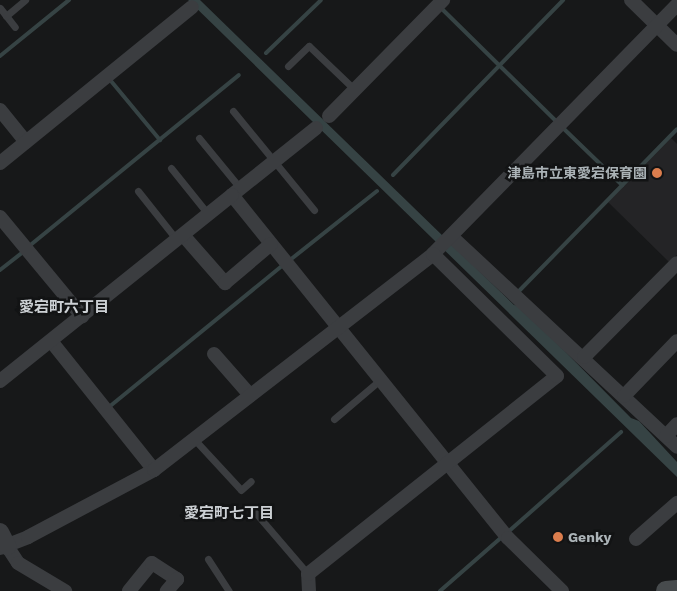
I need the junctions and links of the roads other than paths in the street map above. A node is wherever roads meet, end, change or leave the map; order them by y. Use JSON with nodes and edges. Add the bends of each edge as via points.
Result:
{"nodes":[{"id":1,"x":25,"y":0,"type":"edge"},
{"id":2,"x":443,"y":0,"type":"edge"},
{"id":3,"x":630,"y":0,"type":"edge"},
{"id":4,"x":677,"y":5,"type":"edge"},
{"id":5,"x":192,"y":7,"type":"dead end"},
{"id":6,"x":0,"y":8,"type":"edge"},
{"id":7,"x":6,"y":16,"type":"junction"},
{"id":8,"x":657,"y":25,"type":"junction"},
{"id":9,"x":15,"y":27,"type":"dead end"},
{"id":10,"x":677,"y":45,"type":"edge"},
{"id":11,"x":288,"y":66,"type":"dead end"},
{"id":12,"x":355,"y":90,"type":"junction"},
{"id":13,"x":0,"y":110,"type":"edge"},
{"id":14,"x":233,"y":111,"type":"dead end"},
{"id":15,"x":329,"y":116,"type":"dead end"},
{"id":16,"x":316,"y":128,"type":"dead end"},
{"id":17,"x":199,"y":138,"type":"dead end"},
{"id":18,"x":26,"y":142,"type":"junction"},
{"id":19,"x":274,"y":160,"type":"junction"},
{"id":20,"x":0,"y":163,"type":"edge"},
{"id":21,"x":171,"y":168,"type":"dead end"},
{"id":22,"x":138,"y":191,"type":"dead end"},
{"id":23,"x":236,"y":191,"type":"junction"},
{"id":24,"x":314,"y":210,"type":"dead end"},
{"id":25,"x":208,"y":214,"type":"junction"},
{"id":26,"x":0,"y":217,"type":"edge"},
{"id":27,"x":180,"y":237,"type":"junction"},
{"id":28,"x":451,"y":237,"type":"junction"},
{"id":29,"x":271,"y":244,"type":"junction"},
{"id":30,"x":436,"y":251,"type":"junction"},
{"id":31,"x":677,"y":263,"type":"edge"},
{"id":32,"x":82,"y":316,"type":"junction"},
{"id":33,"x":339,"y":328,"type":"junction"},
{"id":34,"x":51,"y":341,"type":"junction"},
{"id":35,"x":677,"y":341,"type":"edge"},
{"id":36,"x":214,"y":354,"type":"dead end"},
{"id":37,"x":584,"y":357,"type":"junction"},
{"id":38,"x":381,"y":379,"type":"junction"},
{"id":39,"x":0,"y":381,"type":"edge"},
{"id":40,"x":250,"y":395,"type":"junction"},
{"id":41,"x":624,"y":396,"type":"junction"},
{"id":42,"x":334,"y":419,"type":"dead end"},
{"id":43,"x":677,"y":424,"type":"edge"},
{"id":44,"x":666,"y":436,"type":"junction"},
{"id":45,"x":193,"y":438,"type":"junction"},
{"id":46,"x":677,"y":448,"type":"edge"},
{"id":47,"x":449,"y":463,"type":"junction"},
{"id":48,"x":154,"y":470,"type":"junction"},
{"id":49,"x":251,"y":481,"type":"dead end"},
{"id":50,"x":677,"y":503,"type":"edge"},
{"id":51,"x":254,"y":511,"type":"dead end"},
{"id":52,"x":636,"y":540,"type":"dead end"},
{"id":53,"x":2,"y":542,"type":"edge"},
{"id":54,"x":208,"y":559,"type":"dead end"},
{"id":55,"x":308,"y":574,"type":"junction"},
{"id":56,"x":677,"y":590,"type":"edge"},
{"id":57,"x":65,"y":591,"type":"edge"},
{"id":58,"x":129,"y":591,"type":"edge"},
{"id":59,"x":167,"y":591,"type":"edge"},
{"id":60,"x":229,"y":591,"type":"edge"},
{"id":61,"x":309,"y":591,"type":"edge"},
{"id":62,"x":562,"y":591,"type":"edge"},
{"id":63,"x":666,"y":591,"type":"edge"}],
"edges":[{"from":1,"to":7,"type":"lane"},
{"from":2,"to":12,"type":"street"},
{"from":3,"to":8,"type":"street"},
{"from":4,"to":8,"type":"street"},
{"from":5,"to":18,"type":"street"},
{"from":6,"to":7,"type":"lane"},
{"from":7,"to":9,"type":"lane"},
{"from":8,"to":10,"type":"street"},
{"from":8,"to":28,"type":"street"},
{"from":11,"to":12,"type":"lane","via":[[309,46]]},
{"from":12,"to":15,"type":"street"},
{"from":13,"to":18,"type":"street"},
{"from":14,"to":19,"type":"lane"},
{"from":16,"to":19,"type":"street"},
{"from":17,"to":23,"type":"lane"},
{"from":18,"to":20,"type":"street"},
{"from":19,"to":23,"type":"street"},
{"from":19,"to":24,"type":"lane"},
{"from":21,"to":25,"type":"lane"},
{"from":22,"to":27,"type":"lane"},
{"from":23,"to":25,"type":"street"},
{"from":23,"to":29,"type":"street"},
{"from":25,"to":27,"type":"street"},
{"from":26,"to":32,"type":"street"},
{"from":27,"to":29,"type":"street","via":[[226,283]]},
{"from":27,"to":32,"type":"street"},
{"from":28,"to":30,"type":"street"},
{"from":28,"to":37,"type":"street"},
{"from":29,"to":33,"type":"street"},
{"from":30,"to":33,"type":"street"},
{"from":30,"to":47,"type":"street","via":[[558,376]]},
{"from":31,"to":37,"type":"street"},
{"from":32,"to":34,"type":"street"},
{"from":33,"to":38,"type":"street"},
{"from":33,"to":40,"type":"street"},
{"from":34,"to":39,"type":"street"},
{"from":34,"to":48,"type":"street"},
{"from":35,"to":41,"type":"street"},
{"from":36,"to":40,"type":"street"},
{"from":37,"to":41,"type":"street"},
{"from":38,"to":42,"type":"lane"},
{"from":38,"to":47,"type":"street"},
{"from":40,"to":45,"type":"street"},
{"from":41,"to":44,"type":"street"},
{"from":43,"to":44,"type":"street"},
{"from":44,"to":46,"type":"street"},
{"from":45,"to":48,"type":"street"},
{"from":45,"to":49,"type":"lane","via":[[241,490]]},
{"from":47,"to":55,"type":"street"},
{"from":47,"to":62,"type":"street","via":[[505,533]]},
{"from":48,"to":53,"type":"street"},
{"from":50,"to":52,"type":"street"},
{"from":51,"to":55,"type":"lane"},
{"from":53,"to":57,"type":"street","via":[[18,562]]},
{"from":54,"to":60,"type":"lane"},
{"from":55,"to":61,"type":"street"},
{"from":56,"to":63,"type":"main road"},
{"from":58,"to":59,"type":"street","via":[[152,563],[177,579]]}]}
